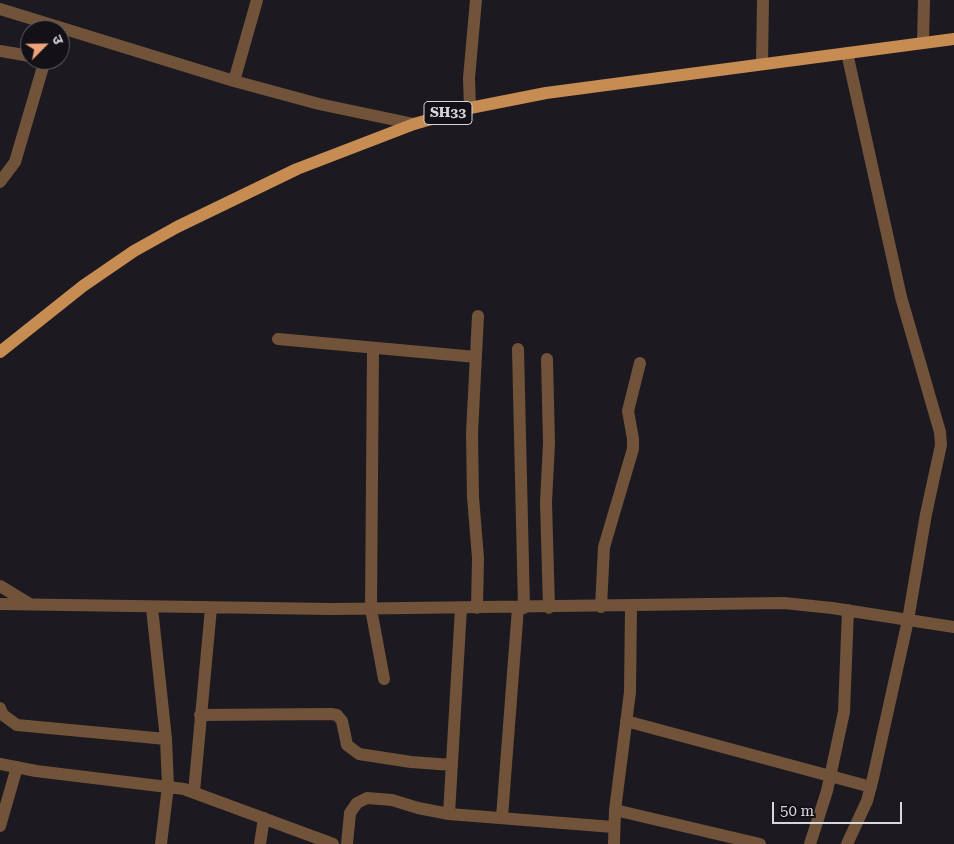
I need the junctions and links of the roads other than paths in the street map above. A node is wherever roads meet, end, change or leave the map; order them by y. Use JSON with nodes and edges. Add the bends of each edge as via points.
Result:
{"nodes":[{"id":1,"x":257,"y":0,"type":"edge"},
{"id":2,"x":476,"y":0,"type":"edge"},
{"id":3,"x":763,"y":0,"type":"edge"},
{"id":4,"x":924,"y":0,"type":"edge"},
{"id":5,"x":0,"y":9,"type":"edge"},
{"id":6,"x":30,"y":20,"type":"edge"},
{"id":7,"x":70,"y":33,"type":"edge"},
{"id":8,"x":954,"y":39,"type":"edge"},
{"id":9,"x":923,"y":43,"type":"junction"},
{"id":10,"x":0,"y":51,"type":"edge"},
{"id":11,"x":847,"y":53,"type":"junction"},
{"id":12,"x":20,"y":54,"type":"edge"},
{"id":13,"x":762,"y":63,"type":"junction"},
{"id":14,"x":42,"y":70,"type":"edge"},
{"id":15,"x":234,"y":81,"type":"junction"},
{"id":16,"x":470,"y":108,"type":"junction"},
{"id":17,"x":414,"y":124,"type":"junction"},
{"id":18,"x":0,"y":182,"type":"edge"},
{"id":19,"x":478,"y":316,"type":"dead end"},
{"id":20,"x":278,"y":338,"type":"dead end"},
{"id":21,"x":373,"y":348,"type":"junction"},
{"id":22,"x":518,"y":349,"type":"dead end"},
{"id":23,"x":0,"y":352,"type":"edge"},
{"id":24,"x":476,"y":357,"type":"junction"},
{"id":25,"x":547,"y":359,"type":"dead end"},
{"id":26,"x":640,"y":363,"type":"dead end"},
{"id":27,"x":0,"y":586,"type":"edge"},
{"id":28,"x":0,"y":604,"type":"edge"},
{"id":29,"x":31,"y":604,"type":"junction"},
{"id":30,"x":631,"y":606,"type":"junction"},
{"id":31,"x":601,"y":607,"type":"junction"},
{"id":32,"x":152,"y":608,"type":"junction"},
{"id":33,"x":210,"y":608,"type":"junction"},
{"id":34,"x":461,"y":608,"type":"junction"},
{"id":35,"x":477,"y":608,"type":"junction"},
{"id":36,"x":521,"y":608,"type":"junction"},
{"id":37,"x":549,"y":608,"type":"junction"},
{"id":38,"x":371,"y":609,"type":"junction"},
{"id":39,"x":848,"y":610,"type":"junction"},
{"id":40,"x":908,"y":620,"type":"junction"},
{"id":41,"x":954,"y":627,"type":"edge"},
{"id":42,"x":384,"y":679,"type":"dead end"},
{"id":43,"x":0,"y":708,"type":"edge"},
{"id":44,"x":200,"y":716,"type":"junction"},
{"id":45,"x":626,"y":721,"type":"junction"},
{"id":46,"x":166,"y":739,"type":"junction"},
{"id":47,"x":0,"y":764,"type":"edge"},
{"id":48,"x":452,"y":765,"type":"junction"},
{"id":49,"x":17,"y":767,"type":"junction"},
{"id":50,"x":831,"y":777,"type":"junction"},
{"id":51,"x":168,"y":786,"type":"junction"},
{"id":52,"x":871,"y":787,"type":"junction"},
{"id":53,"x":194,"y":792,"type":"junction"},
{"id":54,"x":615,"y":810,"type":"junction"},
{"id":55,"x":449,"y":814,"type":"junction"},
{"id":56,"x":502,"y":817,"type":"junction"},
{"id":57,"x":264,"y":818,"type":"junction"},
{"id":58,"x":0,"y":826,"type":"edge"},
{"id":59,"x":613,"y":827,"type":"junction"},
{"id":60,"x":161,"y":844,"type":"edge"},
{"id":61,"x":260,"y":844,"type":"edge"},
{"id":62,"x":333,"y":844,"type":"edge"},
{"id":63,"x":347,"y":844,"type":"edge"},
{"id":64,"x":614,"y":844,"type":"edge"},
{"id":65,"x":760,"y":844,"type":"edge"},
{"id":66,"x":810,"y":844,"type":"edge"},
{"id":67,"x":847,"y":844,"type":"edge"}],
"edges":[{"from":1,"to":15,"type":"street"},
{"from":2,"to":16,"type":"street","via":[[469,78]]},
{"from":3,"to":13,"type":"street"},
{"from":4,"to":9,"type":"street"},
{"from":5,"to":6,"type":"street"},
{"from":7,"to":15,"type":"street"},
{"from":8,"to":9,"type":"main road","number":"SH33"},
{"from":9,"to":11,"type":"main road","number":"SH33"},
{"from":10,"to":12,"type":"street"},
{"from":11,"to":13,"type":"main road","number":"SH33"},
{"from":11,"to":40,"type":"street","via":[[900,297],[940,432],[941,446]]},
{"from":13,"to":16,"type":"main road","number":"SH33","via":[[546,93]]},
{"from":14,"to":18,"type":"street","via":[[15,162]]},
{"from":15,"to":17,"type":"street","via":[[319,104]]},
{"from":16,"to":17,"type":"main road","number":"SH33"},
{"from":17,"to":23,"type":"main road","number":"SH33","via":[[312,163],[177,227],[98,275]]},
{"from":19,"to":24,"type":"street"},
{"from":20,"to":21,"type":"street"},
{"from":21,"to":24,"type":"street"},
{"from":21,"to":38,"type":"street"},
{"from":22,"to":36,"type":"street"},
{"from":24,"to":35,"type":"street","via":[[472,434]]},
{"from":25,"to":37,"type":"street"},
{"from":26,"to":31,"type":"street","via":[[628,411],[633,449],[604,547]]},
{"from":27,"to":29,"type":"street"},
{"from":28,"to":29,"type":"street"},
{"from":29,"to":32,"type":"street"},
{"from":30,"to":31,"type":"street"},
{"from":30,"to":39,"type":"street","via":[[784,603]]},
{"from":30,"to":45,"type":"street","via":[[631,676]]},
{"from":31,"to":37,"type":"street"},
{"from":32,"to":33,"type":"street"},
{"from":32,"to":46,"type":"street"},
{"from":33,"to":38,"type":"street"},
{"from":33,"to":44,"type":"street"},
{"from":34,"to":35,"type":"street"},
{"from":34,"to":38,"type":"street"},
{"from":34,"to":48,"type":"street"},
{"from":35,"to":36,"type":"street"},
{"from":36,"to":37,"type":"street"},
{"from":36,"to":56,"type":"street"},
{"from":38,"to":42,"type":"street"},
{"from":39,"to":40,"type":"street"},
{"from":39,"to":50,"type":"street","via":[[844,712]]},
{"from":40,"to":41,"type":"street"},
{"from":40,"to":52,"type":"street"},
{"from":43,"to":46,"type":"street","via":[[3,715],[17,725]]},
{"from":44,"to":48,"type":"street","via":[[337,715],[342,721],[347,745],[359,754]]},
{"from":44,"to":53,"type":"street"},
{"from":45,"to":50,"type":"street"},
{"from":45,"to":54,"type":"street"},
{"from":46,"to":51,"type":"street"},
{"from":47,"to":49,"type":"street"},
{"from":48,"to":55,"type":"street"},
{"from":49,"to":51,"type":"street"},
{"from":49,"to":58,"type":"street"},
{"from":50,"to":52,"type":"street"},
{"from":50,"to":66,"type":"street"},
{"from":51,"to":53,"type":"street"},
{"from":51,"to":60,"type":"street"},
{"from":52,"to":67,"type":"street"},
{"from":53,"to":57,"type":"street"},
{"from":54,"to":59,"type":"street"},
{"from":54,"to":65,"type":"street"},
{"from":55,"to":56,"type":"street"},
{"from":55,"to":63,"type":"street","via":[[392,800],[367,798],[357,803],[350,813]]},
{"from":56,"to":59,"type":"street"},
{"from":57,"to":61,"type":"street"},
{"from":57,"to":62,"type":"street"},
{"from":59,"to":64,"type":"street"}]}
